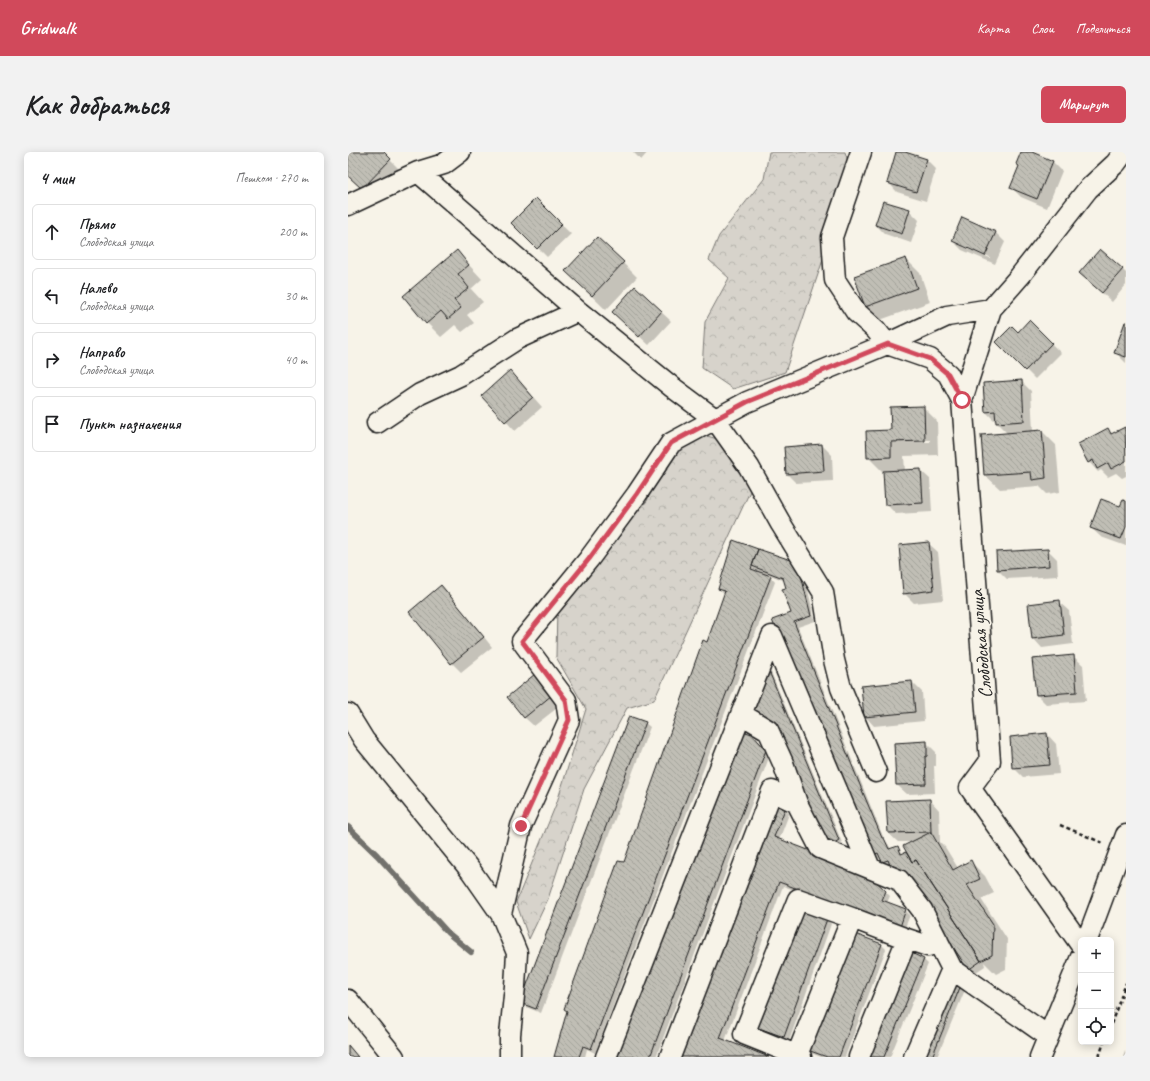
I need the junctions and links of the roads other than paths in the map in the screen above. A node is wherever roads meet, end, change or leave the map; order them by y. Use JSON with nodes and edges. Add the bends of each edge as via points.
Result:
{"nodes":[{"id":1,"x":460,"y":152,"type":"edge"},
{"id":2,"x":861,"y":152,"type":"edge"},
{"id":3,"x":1124,"y":152,"type":"edge"},
{"id":4,"x":418,"y":172,"type":"junction"},
{"id":5,"x":348,"y":205,"type":"edge"},
{"id":6,"x":991,"y":309,"type":"junction"},
{"id":7,"x":578,"y":311,"type":"junction"},
{"id":8,"x":888,"y":344,"type":"junction"},
{"id":9,"x":962,"y":400,"type":"junction"},
{"id":10,"x":715,"y":418,"type":"junction"},
{"id":11,"x":377,"y":423,"type":"dead end"},
{"id":12,"x":348,"y":714,"type":"edge"},
{"id":13,"x":741,"y":714,"type":"junction"},
{"id":14,"x":876,"y":772,"type":"dead end"},
{"id":15,"x":797,"y":803,"type":"junction"},
{"id":16,"x":1123,"y":842,"type":"edge"},
{"id":17,"x":870,"y":868,"type":"junction"},
{"id":18,"x":501,"y":914,"type":"junction"},
{"id":19,"x":852,"y":918,"type":"junction"},
{"id":20,"x":1088,"y":937,"type":"edge"},
{"id":21,"x":906,"y":939,"type":"junction"},
{"id":22,"x":938,"y":941,"type":"junction"},
{"id":23,"x":1078,"y":941,"type":"edge"},
{"id":24,"x":1078,"y":964,"type":"edge"},
{"id":25,"x":952,"y":969,"type":"junction"},
{"id":26,"x":348,"y":1000,"type":"edge"},
{"id":27,"x":1048,"y":1036,"type":"junction"},
{"id":28,"x":799,"y":1056,"type":"edge"},
{"id":29,"x":394,"y":1057,"type":"edge"},
{"id":30,"x":510,"y":1057,"type":"edge"},
{"id":31,"x":606,"y":1057,"type":"edge"},
{"id":32,"x":670,"y":1057,"type":"edge"},
{"id":33,"x":860,"y":1057,"type":"edge"},
{"id":34,"x":914,"y":1057,"type":"edge"},
{"id":35,"x":1040,"y":1057,"type":"edge"}],
"edges":[{"from":1,"to":4,"type":"street","via":[[444,164]]},
{"from":2,"to":8,"type":"street","via":[[832,237],[835,280],[856,312]]},
{"from":3,"to":6,"type":"street","via":[[1116,164],[1088,189]]},
{"from":4,"to":5,"type":"street"},
{"from":4,"to":7,"type":"street"},
{"from":6,"to":8,"type":"street","via":[[947,316]]},
{"from":6,"to":9,"type":"street"},
{"from":7,"to":10,"type":"street","via":[[672,387]]},
{"from":7,"to":11,"type":"street","via":[[517,340],[461,375],[420,394]]},
{"from":8,"to":9,"type":"street","name":"Слободская улица","via":[[930,359],[948,374]]},
{"from":8,"to":10,"type":"street","via":[[747,402]]},
{"from":9,"to":23,"type":"street","name":"Слободская улица","via":[[990,761],[970,788]]},
{"from":10,"to":14,"type":"street","via":[[749,467],[823,592],[841,688]]},
{"from":10,"to":18,"type":"street","via":[[671,443],[589,559],[522,641],[566,700],[569,720],[521,826]]},
{"from":12,"to":18,"type":"street","via":[[364,740],[471,871]]},
{"from":13,"to":15,"type":"street","via":[[768,730]]},
{"from":13,"to":17,"type":"street","via":[[772,636]]},
{"from":13,"to":31,"type":"street"},
{"from":15,"to":17,"type":"street","via":[[820,848]]},
{"from":15,"to":32,"type":"street","via":[[772,791]]},
{"from":16,"to":20,"type":"street"},
{"from":17,"to":22,"type":"street","via":[[899,880],[922,910]]},
{"from":18,"to":30,"type":"street","via":[[517,952]]},
{"from":19,"to":21,"type":"street"},
{"from":19,"to":28,"type":"street"},
{"from":19,"to":28,"type":"street","via":[[798,899],[744,1034]]},
{"from":21,"to":22,"type":"street","via":[[928,946]]},
{"from":21,"to":33,"type":"street"},
{"from":22,"to":25,"type":"street"},
{"from":24,"to":27,"type":"street"},
{"from":25,"to":27,"type":"street"},
{"from":25,"to":34,"type":"street"},
{"from":26,"to":29,"type":"street"},
{"from":27,"to":35,"type":"street"}]}
